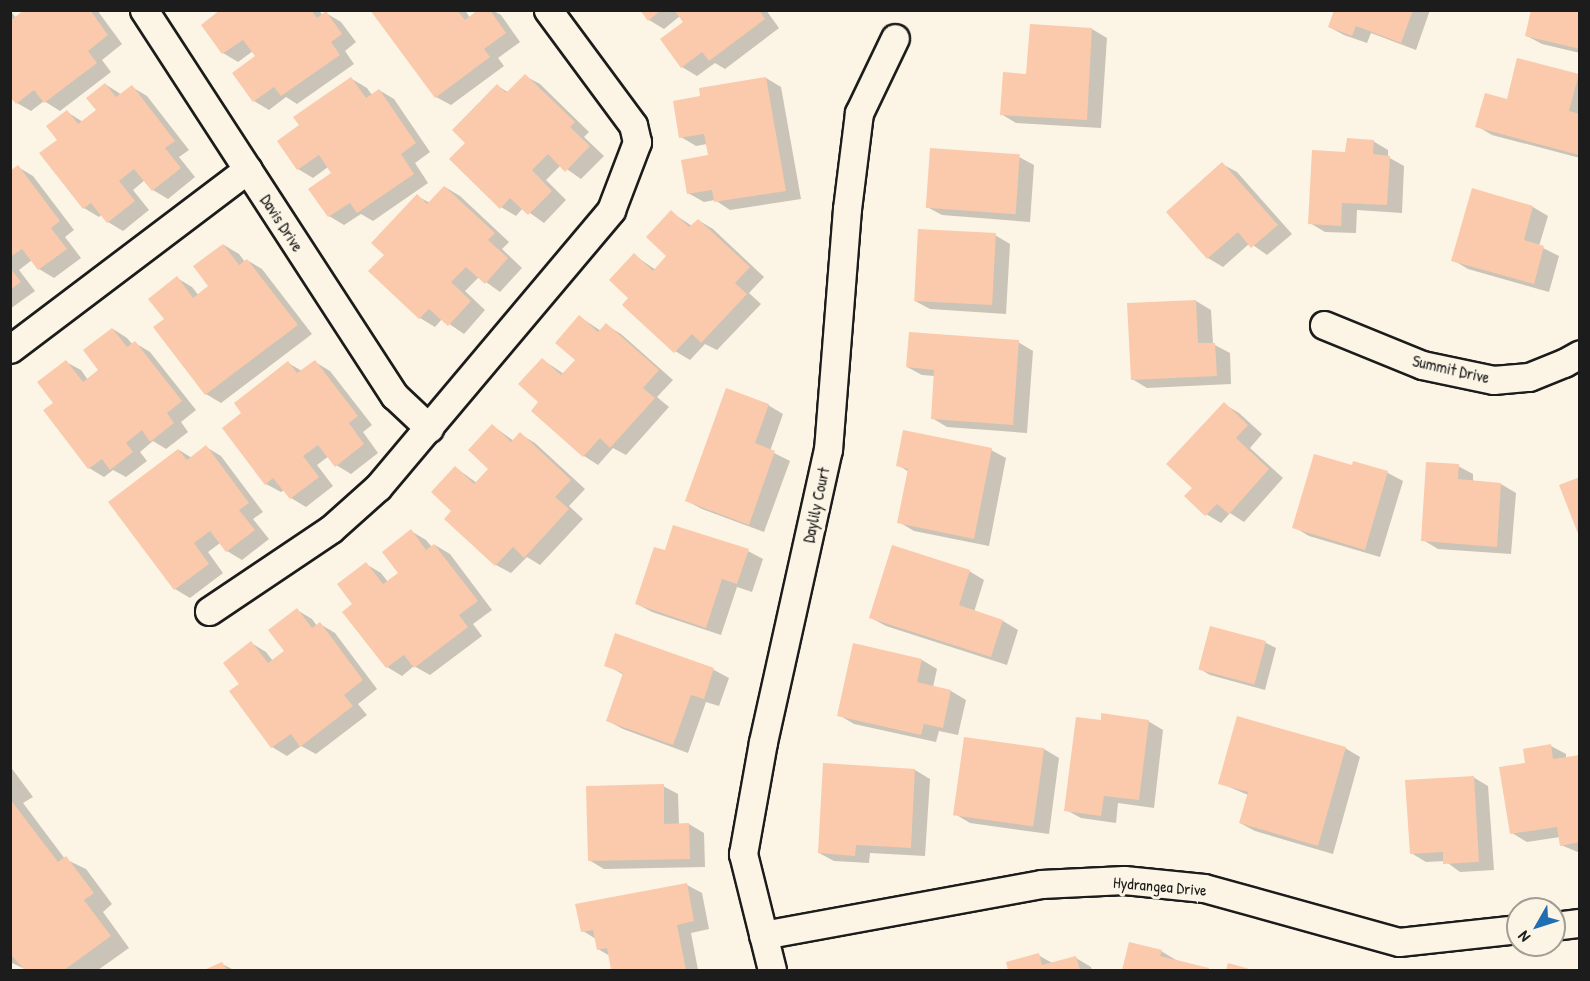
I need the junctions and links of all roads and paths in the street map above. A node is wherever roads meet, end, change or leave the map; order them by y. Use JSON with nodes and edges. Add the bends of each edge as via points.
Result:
{"nodes":[{"id":1,"x":144,"y":10,"type":"edge"},
{"id":2,"x":548,"y":10,"type":"edge"},
{"id":3,"x":895,"y":38,"type":"dead end"},
{"id":4,"x":248,"y":169,"type":"junction"},
{"id":5,"x":1324,"y":325,"type":"dead end"},
{"id":6,"x":10,"y":349,"type":"edge"},
{"id":7,"x":1580,"y":354,"type":"edge"},
{"id":8,"x":429,"y":428,"type":"junction"},
{"id":9,"x":209,"y":611,"type":"dead end"},
{"id":10,"x":1506,"y":931,"type":"edge"},
{"id":11,"x":763,"y":935,"type":"junction"},
{"id":12,"x":772,"y":970,"type":"edge"}],
"edges":[{"from":1,"to":4,"type":"street","name":"Davis Drive"},
{"from":2,"to":8,"type":"street","via":[[633,124],[637,142],[611,210]]},
{"from":3,"to":11,"type":"street","name":"Daylily Court","via":[[860,113],[847,209],[828,450],[763,742],[743,854]]},
{"from":4,"to":6,"type":"street"},
{"from":4,"to":8,"type":"street","name":"Davis Drive","via":[[395,396]]},
{"from":5,"to":7,"type":"street","name":"Summit Drive","via":[[1422,365],[1493,380],[1529,377]]},
{"from":8,"to":9,"type":"street","via":[[378,488],[331,530]]},
{"from":10,"to":11,"type":"street","name":"Hydrangea Drive","via":[[1400,942],[1204,888],[1124,880],[1041,884]]},
{"from":11,"to":12,"type":"street","name":"Daylily Court"}]}
